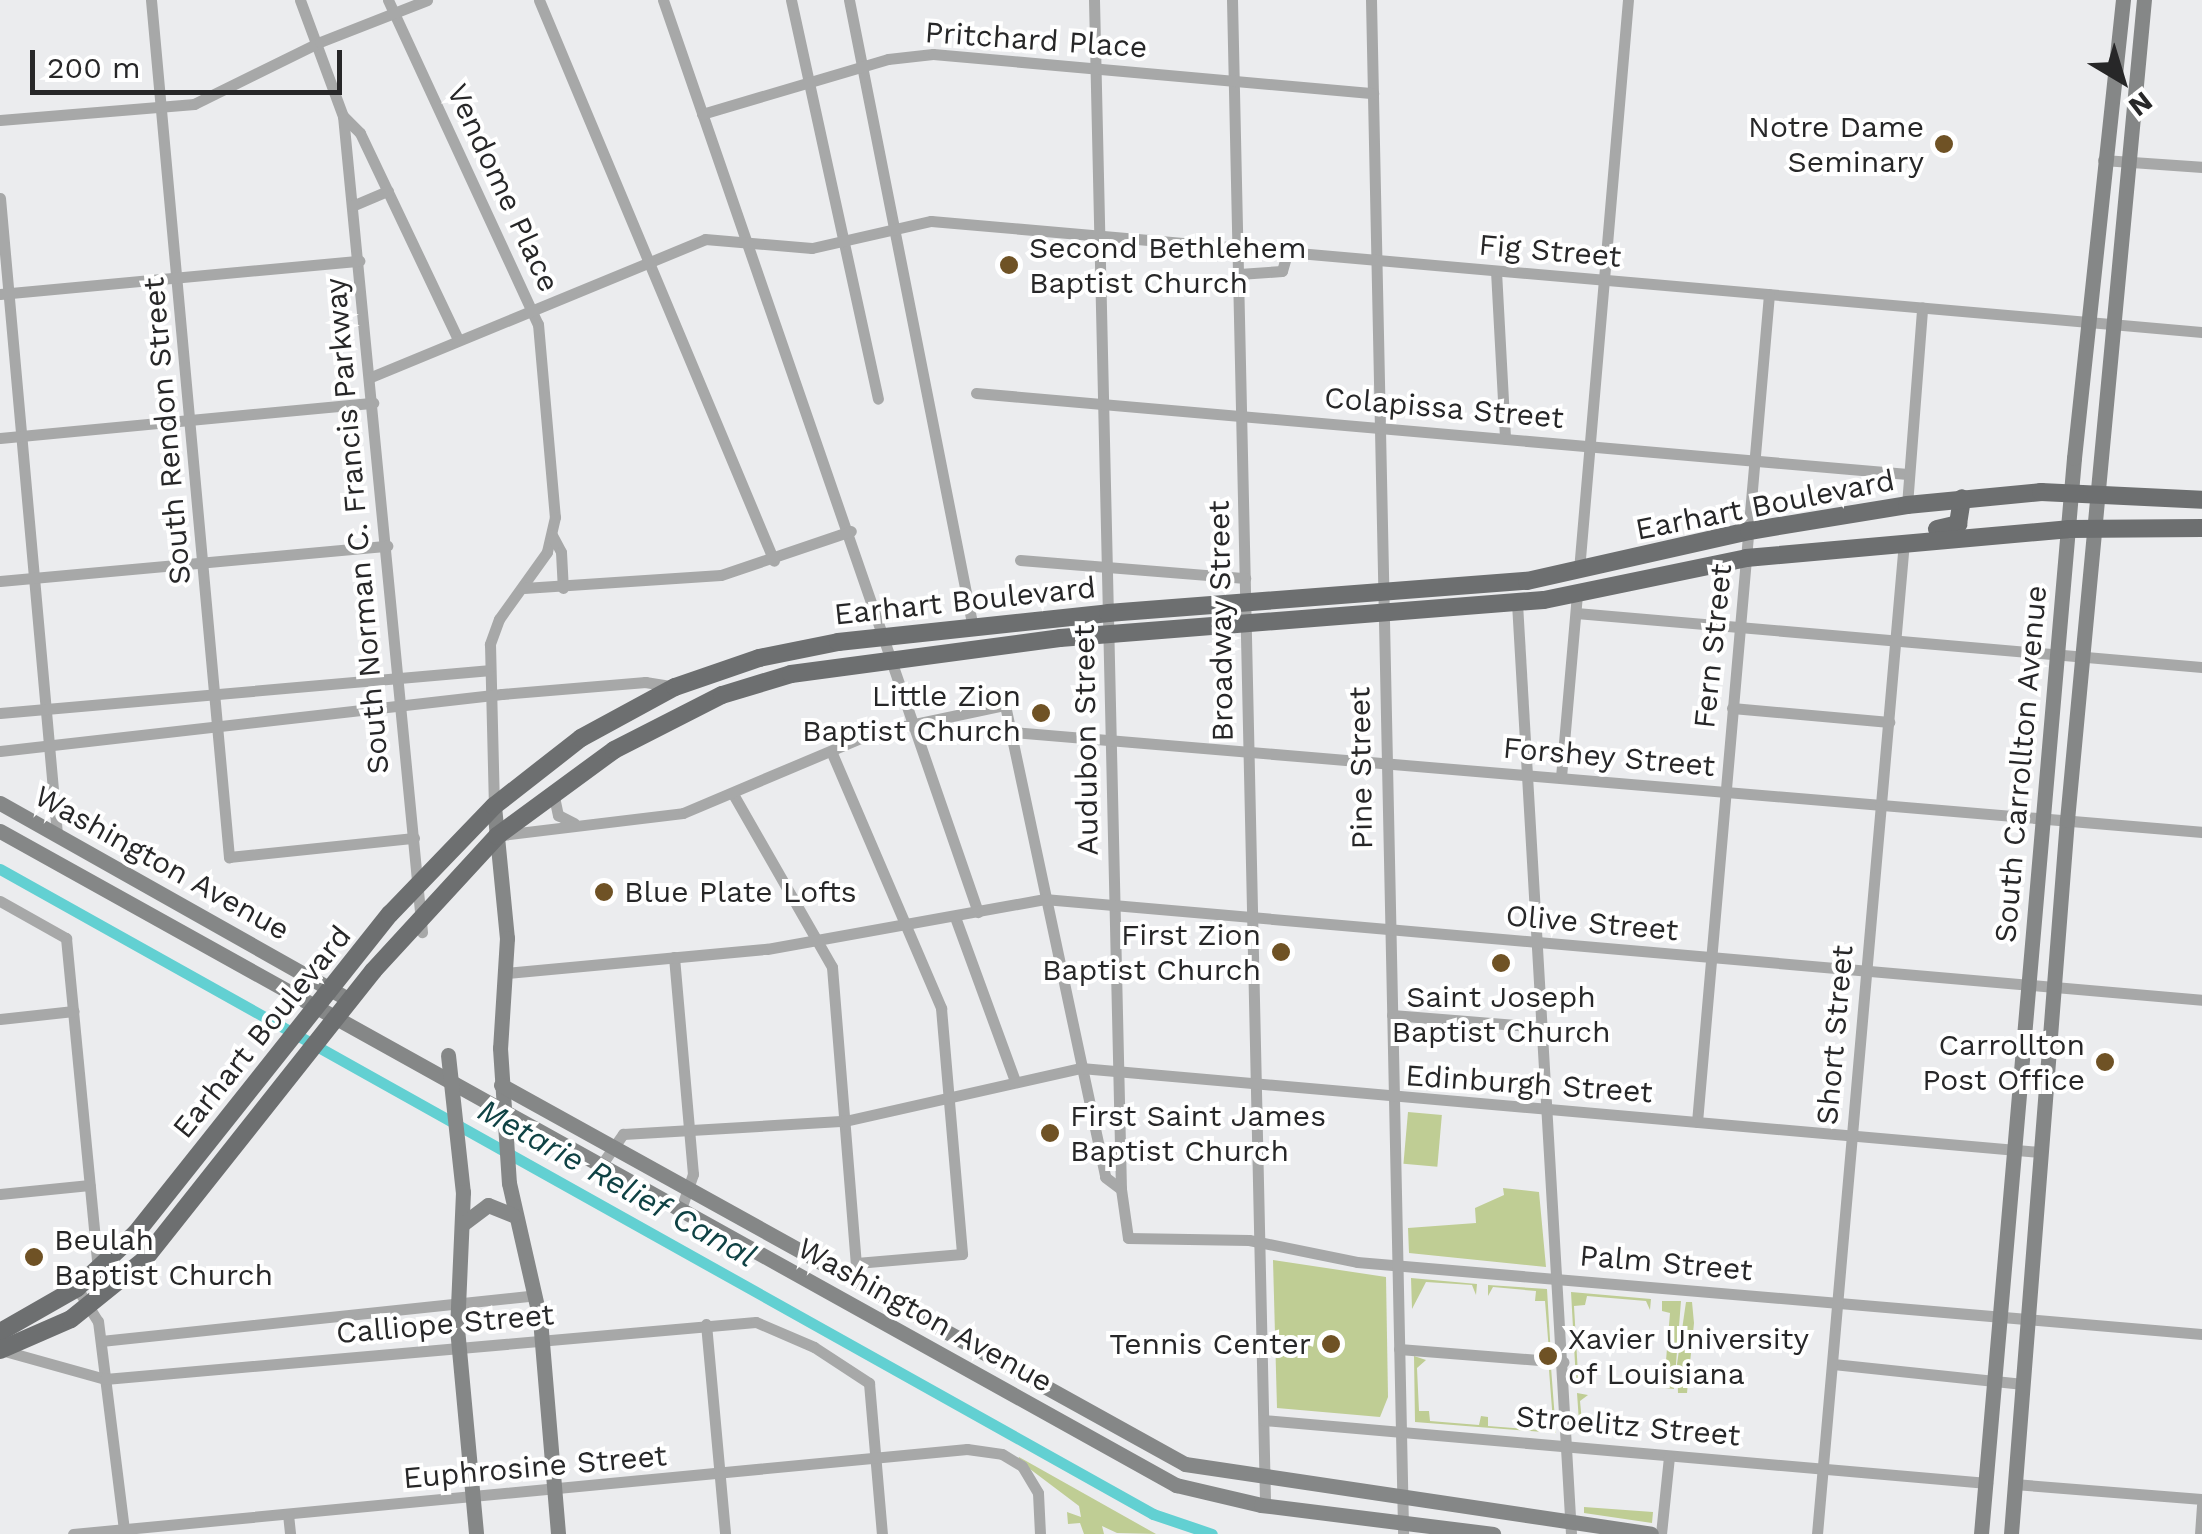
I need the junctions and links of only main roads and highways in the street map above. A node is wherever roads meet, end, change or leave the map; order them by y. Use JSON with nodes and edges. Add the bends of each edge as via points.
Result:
{"nodes":[{"id":1,"x":1962,"y":498,"type":"junction"},
{"id":2,"x":2202,"y":500,"type":"edge"},
{"id":3,"x":1899,"y":506,"type":"junction"},
{"id":4,"x":2202,"y":528,"type":"edge"},
{"id":5,"x":1904,"y":541,"type":"junction"},
{"id":6,"x":1853,"y":546,"type":"junction"},
{"id":7,"x":582,"y":738,"type":"junction"},
{"id":8,"x":594,"y":763,"type":"junction"},
{"id":9,"x":254,"y":1086,"type":"junction"},
{"id":10,"x":271,"y":1100,"type":"junction"},
{"id":11,"x":0,"y":1344,"type":"edge"}],
"edges":[{"from":1,"to":2,"type":"main road","name":"Earhart Boulevard","via":[[2100,492]]},
{"from":1,"to":3,"type":"main road","name":"Earhart Boulevard"},
{"from":1,"to":5,"type":"main road","via":[[1958,524]]},
{"from":3,"to":6,"type":"main road","via":[[1833,530],[1834,540]]},
{"from":3,"to":7,"type":"main road","name":"Earhart Boulevard","via":[[1579,570],[1108,612],[791,650],[675,687]]},
{"from":4,"to":5,"type":"main road","name":"Earhart Boulevard"},
{"from":5,"to":6,"type":"main road","name":"Earhart Boulevard"},
{"from":6,"to":8,"type":"main road","name":"Earhart Boulevard","via":[[1746,558],[1517,603],[1108,633],[898,668],[762,681],[690,708]]},
{"from":7,"to":8,"type":"main road"},
{"from":7,"to":9,"type":"main road","name":"Earhart Boulevard","via":[[494,806],[417,883]]},
{"from":8,"to":10,"type":"main road","name":"Earhart Boulevard","via":[[497,836],[350,1000]]},
{"from":9,"to":10,"type":"main road"},
{"from":9,"to":11,"type":"main road","name":"Earhart Boulevard","via":[[98,1271]]},
{"from":10,"to":11,"type":"main road","name":"Earhart Boulevard","via":[[168,1235],[90,1306]]}]}
